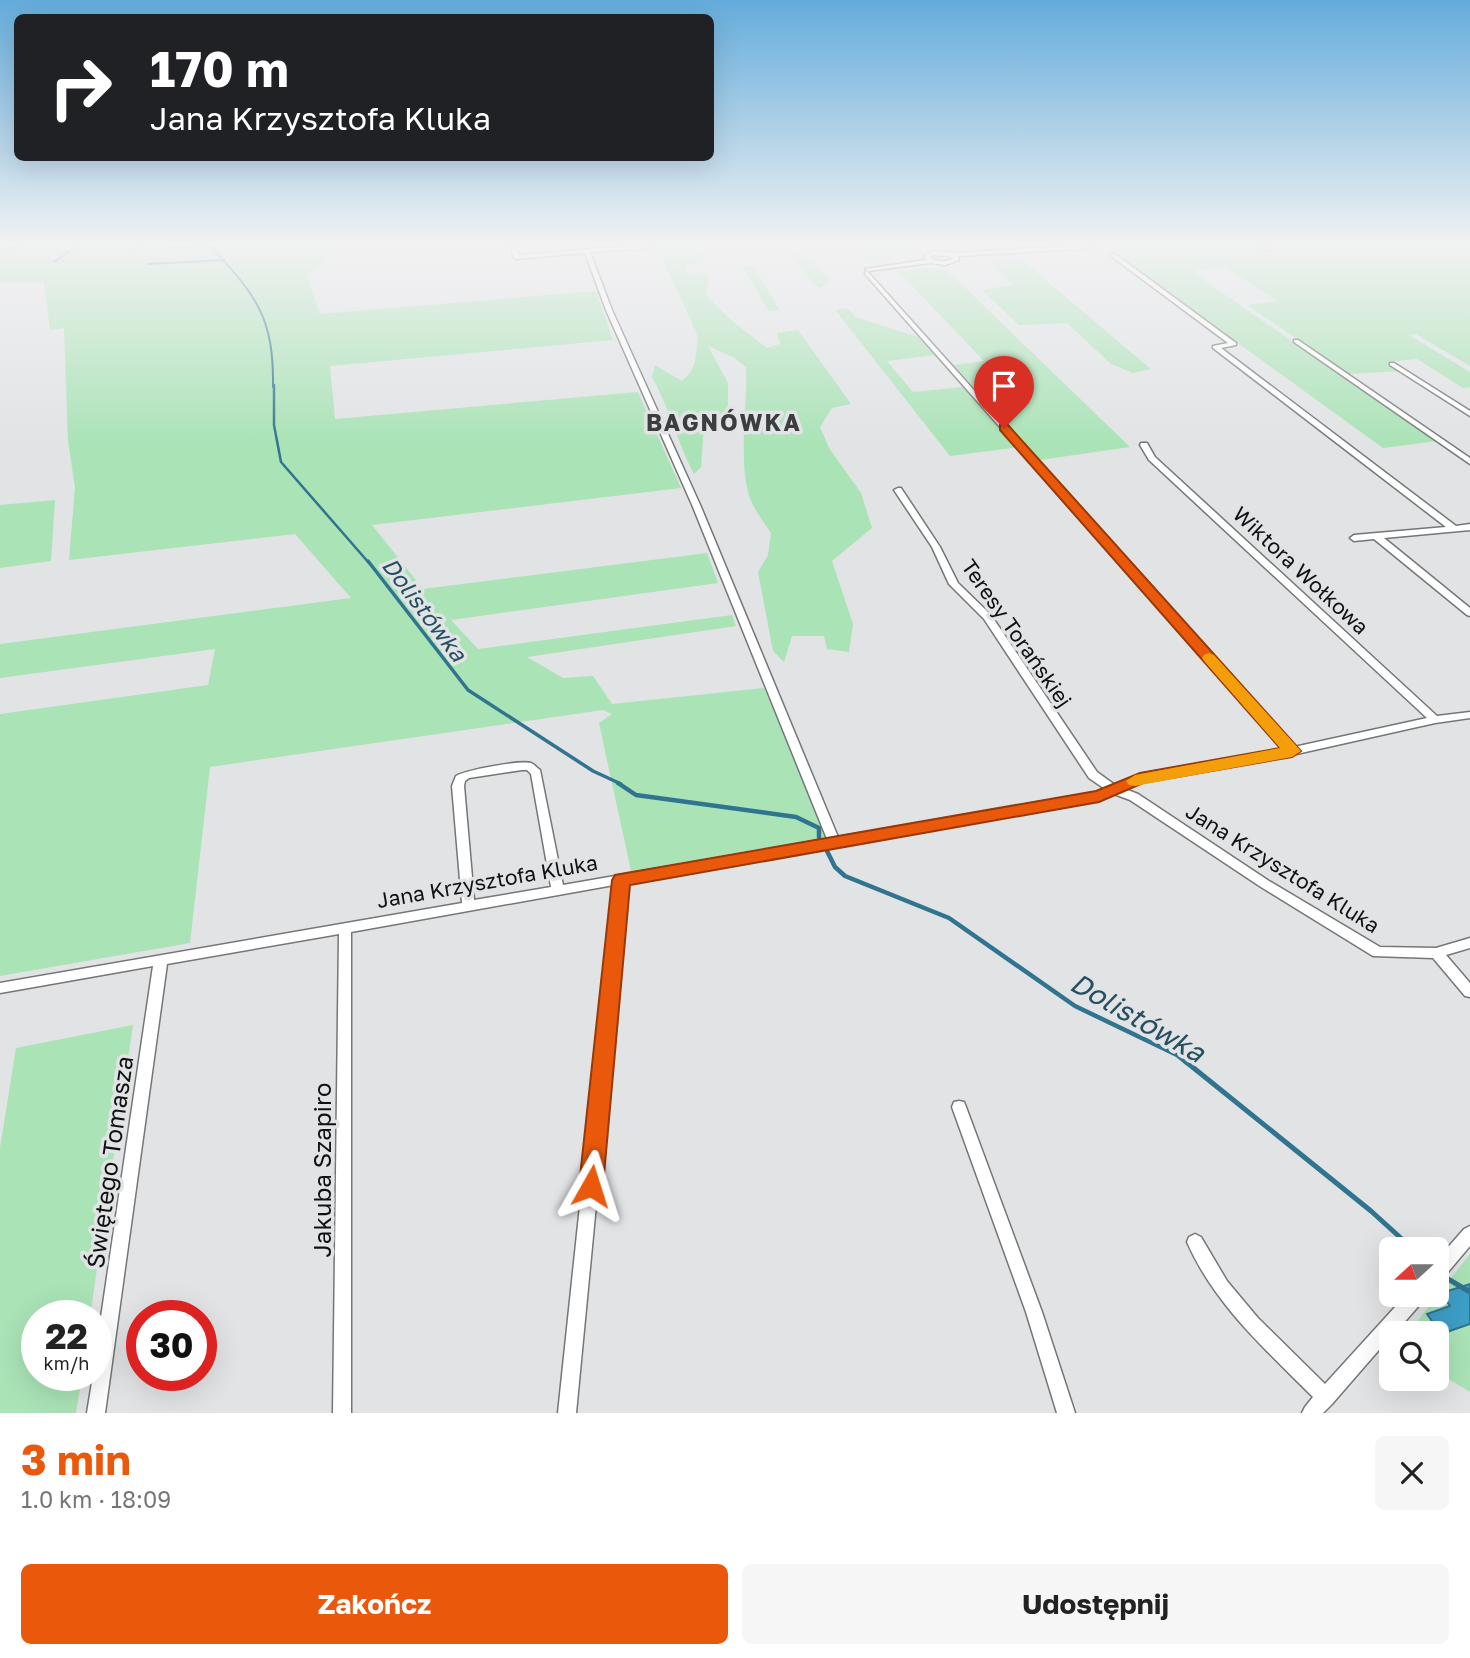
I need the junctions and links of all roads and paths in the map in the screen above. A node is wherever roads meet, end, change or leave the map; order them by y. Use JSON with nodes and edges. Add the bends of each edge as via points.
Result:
{"nodes":[{"id":1,"x":610,"y":312,"type":"edge"},
{"id":2,"x":903,"y":312,"type":"edge"},
{"id":3,"x":1190,"y":312,"type":"edge"},
{"id":4,"x":1296,"y":341,"type":"dead end"},
{"id":5,"x":1392,"y":364,"type":"dead end"},
{"id":6,"x":1470,"y":414,"type":"edge"},
{"id":7,"x":1144,"y":446,"type":"dead end"},
{"id":8,"x":1470,"y":461,"type":"edge"},
{"id":9,"x":898,"y":490,"type":"dead end"},
{"id":10,"x":1470,"y":527,"type":"edge"},
{"id":11,"x":1453,"y":528,"type":"junction"},
{"id":12,"x":1377,"y":536,"type":"junction"},
{"id":13,"x":1354,"y":538,"type":"dead end"},
{"id":14,"x":1470,"y":613,"type":"edge"},
{"id":15,"x":1470,"y":715,"type":"edge"},
{"id":16,"x":1435,"y":720,"type":"junction"},
{"id":17,"x":1292,"y":751,"type":"junction"},
{"id":18,"x":1115,"y":790,"type":"junction"},
{"id":19,"x":834,"y":842,"type":"junction"},
{"id":20,"x":621,"y":880,"type":"junction"},
{"id":21,"x":558,"y":890,"type":"junction"},
{"id":22,"x":468,"y":905,"type":"junction"},
{"id":23,"x":345,"y":927,"type":"junction"},
{"id":24,"x":1470,"y":943,"type":"edge"},
{"id":25,"x":1436,"y":953,"type":"junction"},
{"id":26,"x":161,"y":959,"type":"junction"},
{"id":27,"x":0,"y":988,"type":"edge"},
{"id":28,"x":1470,"y":992,"type":"edge"},
{"id":29,"x":959,"y":1107,"type":"dead end"},
{"id":30,"x":1470,"y":1234,"type":"edge"},
{"id":31,"x":1195,"y":1242,"type":"dead end"},
{"id":32,"x":1449,"y":1258,"type":"edge"},
{"id":33,"x":1406,"y":1307,"type":"edge"},
{"id":34,"x":1326,"y":1398,"type":"junction"},
{"id":35,"x":96,"y":1413,"type":"edge"},
{"id":36,"x":342,"y":1413,"type":"edge"},
{"id":37,"x":567,"y":1413,"type":"edge"},
{"id":38,"x":1066,"y":1413,"type":"edge"},
{"id":39,"x":1311,"y":1413,"type":"edge"}],
"edges":[{"from":1,"to":19,"type":"street","via":[[697,507]]},
{"from":2,"to":17,"type":"street"},
{"from":3,"to":11,"type":"street","via":[[1234,344],[1215,347]]},
{"from":4,"to":8,"type":"street"},
{"from":5,"to":6,"type":"street"},
{"from":7,"to":16,"type":"street","name":"Wiktora Wołkowa"},
{"from":9,"to":18,"type":"street","name":"Teresy Torańskiej","via":[[954,584],[988,617],[1093,775]]},
{"from":10,"to":11,"type":"street"},
{"from":11,"to":12,"type":"street"},
{"from":12,"to":13,"type":"street"},
{"from":12,"to":14,"type":"street"},
{"from":15,"to":16,"type":"street"},
{"from":16,"to":17,"type":"street"},
{"from":17,"to":18,"type":"street","via":[[1140,778]]},
{"from":18,"to":19,"type":"street","name":"Jana Krzysztofa Kluka"},
{"from":18,"to":25,"type":"street","name":"Jana Krzysztofa Kluka","via":[[1134,797],[1369,947],[1385,953]]},
{"from":19,"to":20,"type":"street","name":"Jana Krzysztofa Kluka"},
{"from":20,"to":21,"type":"street","name":"Jana Krzysztofa Kluka"},
{"from":20,"to":37,"type":"street"},
{"from":21,"to":22,"type":"street","name":"Jana Krzysztofa Kluka"},
{"from":21,"to":22,"type":"street","via":[[536,773],[522,766],[466,775],[458,786]]},
{"from":22,"to":23,"type":"street","name":"Jana Krzysztofa Kluka"},
{"from":23,"to":26,"type":"street","name":"Jana Krzysztofa Kluka"},
{"from":23,"to":36,"type":"street","name":"Jakuba Szapiro"},
{"from":24,"to":25,"type":"street","name":"Jana Krzysztofa Kluka"},
{"from":25,"to":28,"type":"street"},
{"from":26,"to":27,"type":"street","name":"Jana Krzysztofa Kluka"},
{"from":26,"to":35,"type":"street","name":"Świętego Tomasza"},
{"from":29,"to":38,"type":"street"},
{"from":30,"to":32,"type":"street"},
{"from":31,"to":34,"type":"street","via":[[1252,1325]]},
{"from":33,"to":34,"type":"street"},
{"from":34,"to":39,"type":"street"}]}
